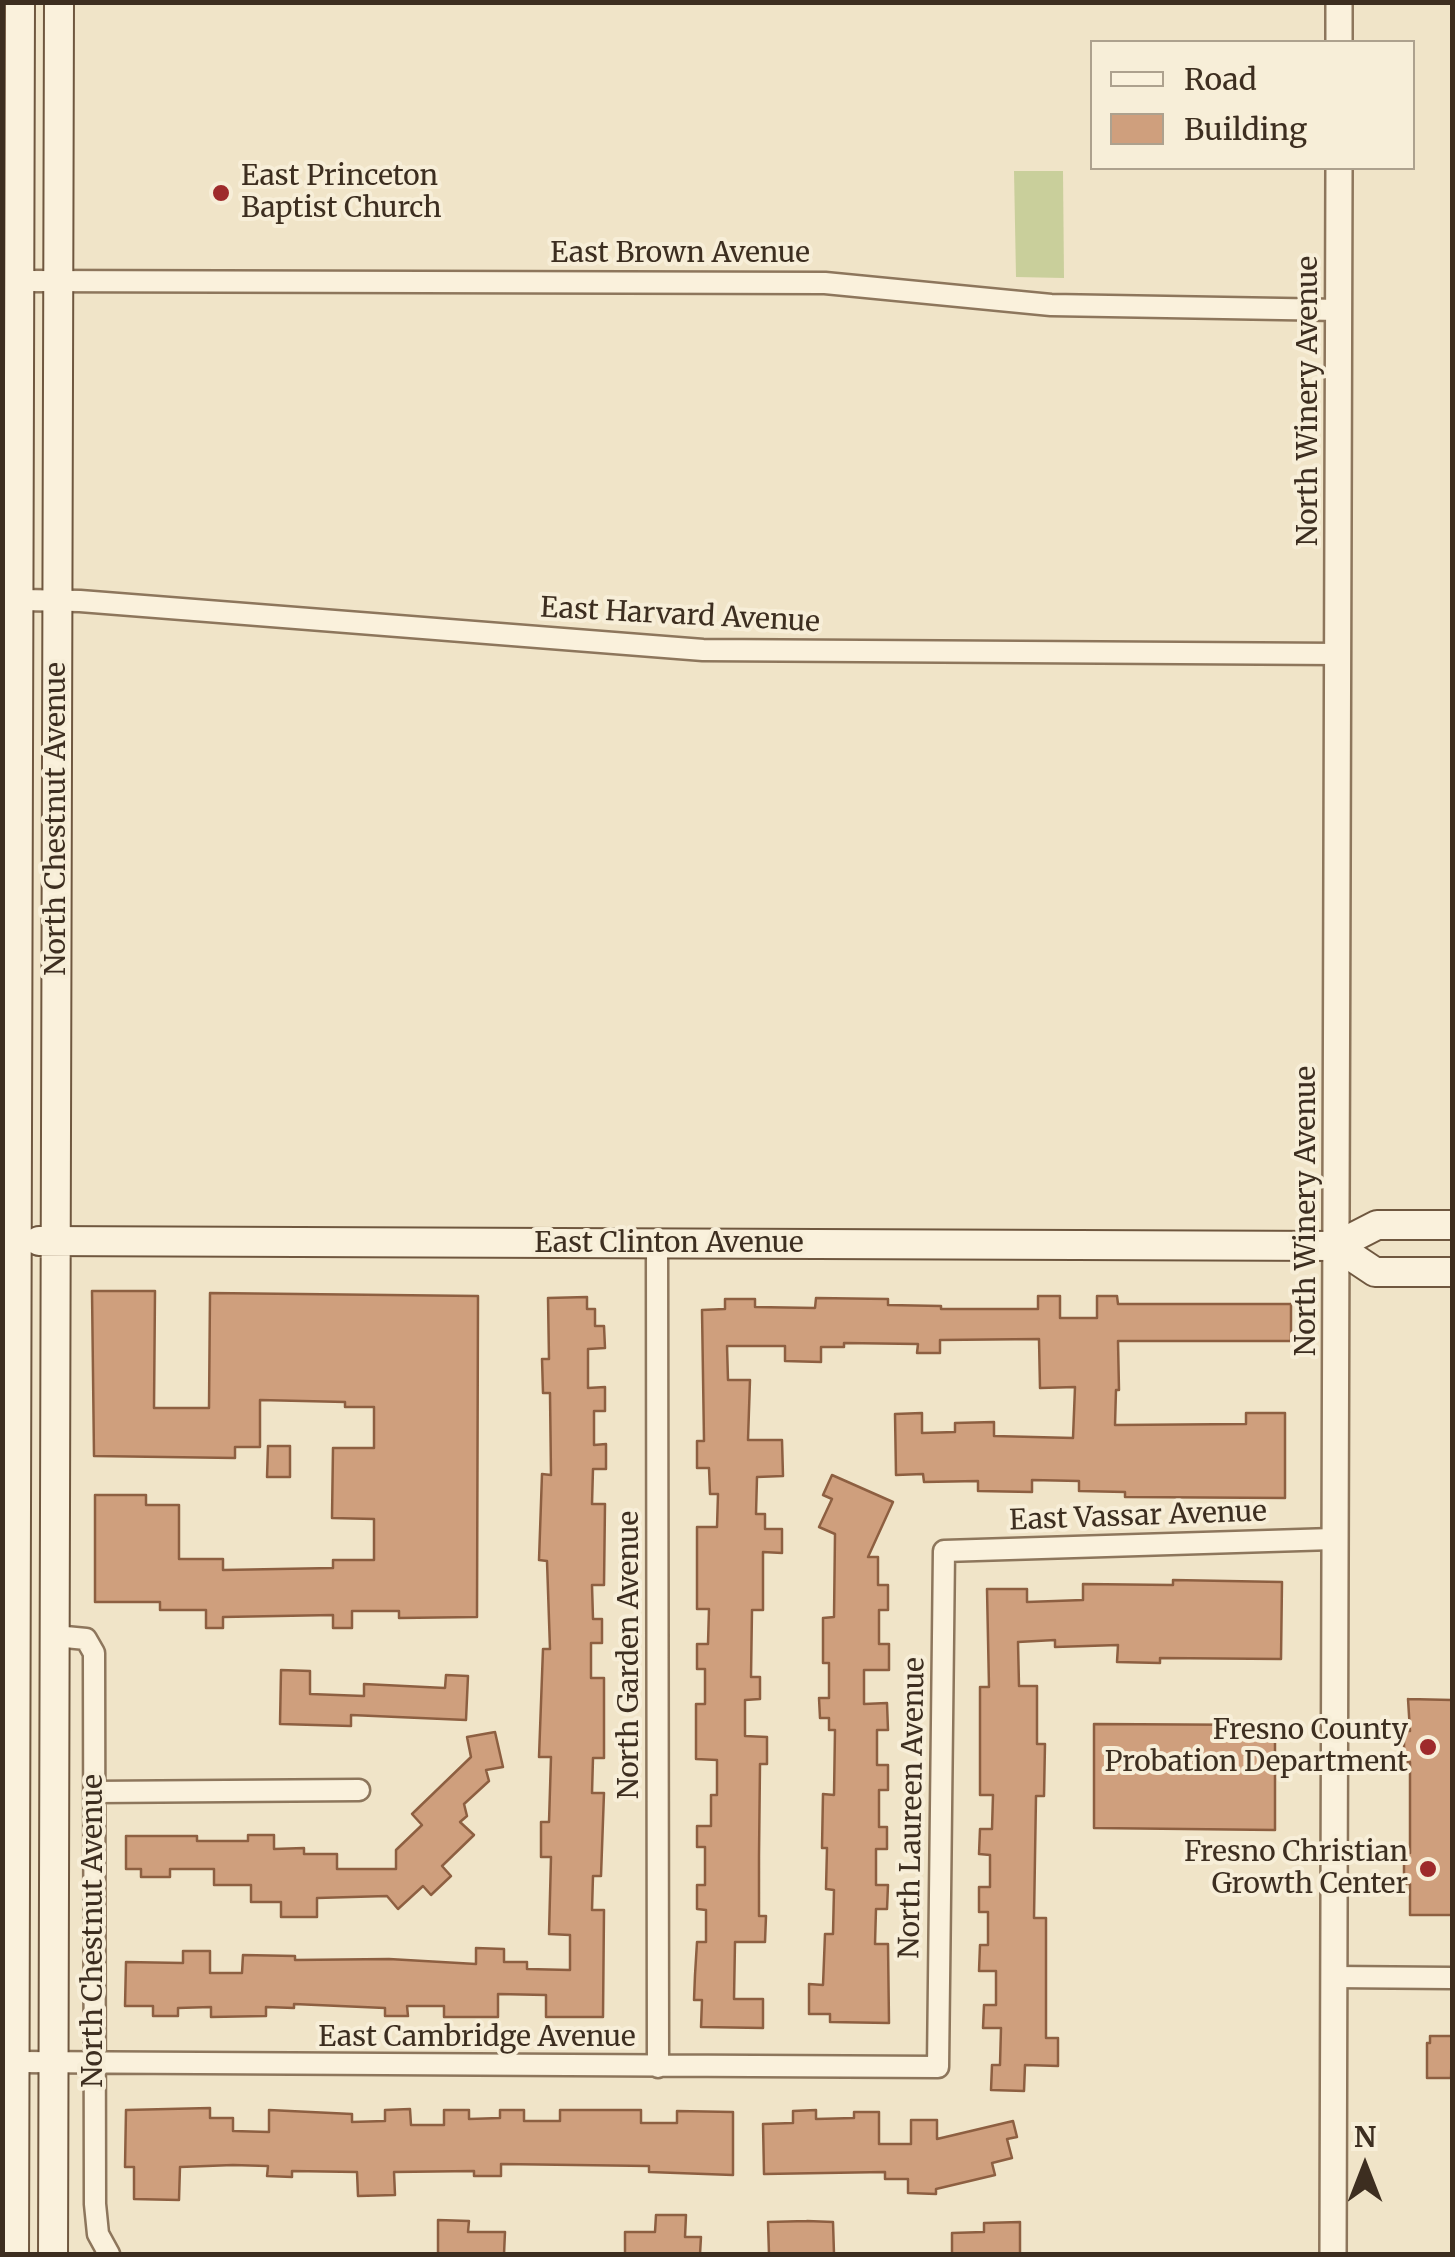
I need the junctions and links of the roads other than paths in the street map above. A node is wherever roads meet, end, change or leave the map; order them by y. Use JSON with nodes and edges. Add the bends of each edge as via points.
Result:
{"nodes":[{"id":1,"x":20,"y":2,"type":"edge"},
{"id":2,"x":59,"y":2,"type":"edge"},
{"id":3,"x":1339,"y":2,"type":"edge"},
{"id":4,"x":1339,"y":40,"type":"edge"},
{"id":5,"x":1339,"y":170,"type":"edge"},
{"id":6,"x":20,"y":281,"type":"junction"},
{"id":7,"x":58,"y":281,"type":"junction"},
{"id":8,"x":1339,"y":310,"type":"junction"},
{"id":9,"x":20,"y":600,"type":"junction"},
{"id":10,"x":58,"y":601,"type":"junction"},
{"id":11,"x":1339,"y":654,"type":"junction"},
{"id":12,"x":1452,"y":1225,"type":"edge"},
{"id":13,"x":10,"y":1241,"type":"edge"},
{"id":14,"x":56,"y":1241,"type":"junction"},
{"id":15,"x":658,"y":1244,"type":"junction"},
{"id":16,"x":1336,"y":1246,"type":"junction"},
{"id":17,"x":1452,"y":1272,"type":"edge"},
{"id":18,"x":1333,"y":1538,"type":"junction"},
{"id":19,"x":944,"y":1550,"type":"joint"},
{"id":20,"x":55,"y":1636,"type":"junction"},
{"id":21,"x":359,"y":1790,"type":"dead end"},
{"id":22,"x":94,"y":1792,"type":"junction"},
{"id":23,"x":1333,"y":1977,"type":"junction"},
{"id":24,"x":1452,"y":1978,"type":"edge"},
{"id":25,"x":15,"y":2062,"type":"junction"},
{"id":26,"x":54,"y":2062,"type":"junction"},
{"id":27,"x":93,"y":2062,"type":"junction"},
{"id":28,"x":658,"y":2067,"type":"junction"},
{"id":29,"x":938,"y":2067,"type":"joint"},
{"id":30,"x":14,"y":2254,"type":"edge"},
{"id":31,"x":53,"y":2254,"type":"edge"},
{"id":32,"x":110,"y":2254,"type":"edge"},
{"id":33,"x":1333,"y":2254,"type":"edge"}],
"edges":[{"from":1,"to":6,"type":"main road","name":"North Chestnut Avenue"},
{"from":2,"to":7,"type":"main road","name":"North Chestnut Avenue"},
{"from":3,"to":4,"type":"street"},
{"from":5,"to":8,"type":"street","name":"North Winery Avenue"},
{"from":6,"to":7,"type":"street","name":"East Brown Avenue"},
{"from":6,"to":9,"type":"main road","name":"North Chestnut Avenue"},
{"from":7,"to":8,"type":"street","name":"East Brown Avenue","via":[[825,283],[1051,305]]},
{"from":7,"to":10,"type":"main road","name":"North Chestnut Avenue"},
{"from":8,"to":11,"type":"street","name":"North Winery Avenue"},
{"from":9,"to":10,"type":"street","name":"East Harvard Avenue"},
{"from":9,"to":13,"type":"main road","name":"North Chestnut Avenue"},
{"from":10,"to":11,"type":"street","name":"East Harvard Avenue","via":[[703,650]]},
{"from":10,"to":14,"type":"main road","name":"North Chestnut Avenue"},
{"from":11,"to":16,"type":"street","name":"North Winery Avenue"},
{"from":12,"to":16,"type":"main road","via":[[1377,1225]]},
{"from":13,"to":14,"type":"main road","name":"East Clinton Avenue"},
{"from":13,"to":25,"type":"main road","name":"North Chestnut Avenue"},
{"from":14,"to":15,"type":"main road","name":"East Clinton Avenue"},
{"from":14,"to":20,"type":"main road","name":"North Chestnut Avenue"},
{"from":15,"to":16,"type":"main road","name":"East Clinton Avenue"},
{"from":15,"to":28,"type":"street","name":"North Garden Avenue"},
{"from":16,"to":17,"type":"main road","via":[[1375,1272]]},
{"from":16,"to":18,"type":"street","name":"North Winery Avenue"},
{"from":18,"to":19,"type":"street","name":"East Vassar Avenue"},
{"from":18,"to":23,"type":"street","name":"North Winery Avenue"},
{"from":19,"to":29,"type":"street","name":"North Laureen Avenue"},
{"from":20,"to":22,"type":"street","name":"North Chestnut Avenue","via":[[78,1636],[92,1647]]},
{"from":20,"to":26,"type":"main road","name":"North Chestnut Avenue"},
{"from":21,"to":22,"type":"street"},
{"from":22,"to":27,"type":"street","name":"North Chestnut Avenue"},
{"from":23,"to":24,"type":"street"},
{"from":23,"to":33,"type":"street","name":"North Winery Avenue"},
{"from":25,"to":26,"type":"street","name":"East Cambridge Avenue"},
{"from":25,"to":30,"type":"main road","name":"North Chestnut Avenue"},
{"from":26,"to":27,"type":"street","name":"East Cambridge Avenue"},
{"from":26,"to":31,"type":"main road","name":"North Chestnut Avenue"},
{"from":27,"to":28,"type":"street","name":"East Cambridge Avenue"},
{"from":27,"to":32,"type":"street","name":"North Chestnut Avenue","via":[[96,2221]]},
{"from":28,"to":29,"type":"street","name":"East Cambridge Avenue"}]}
